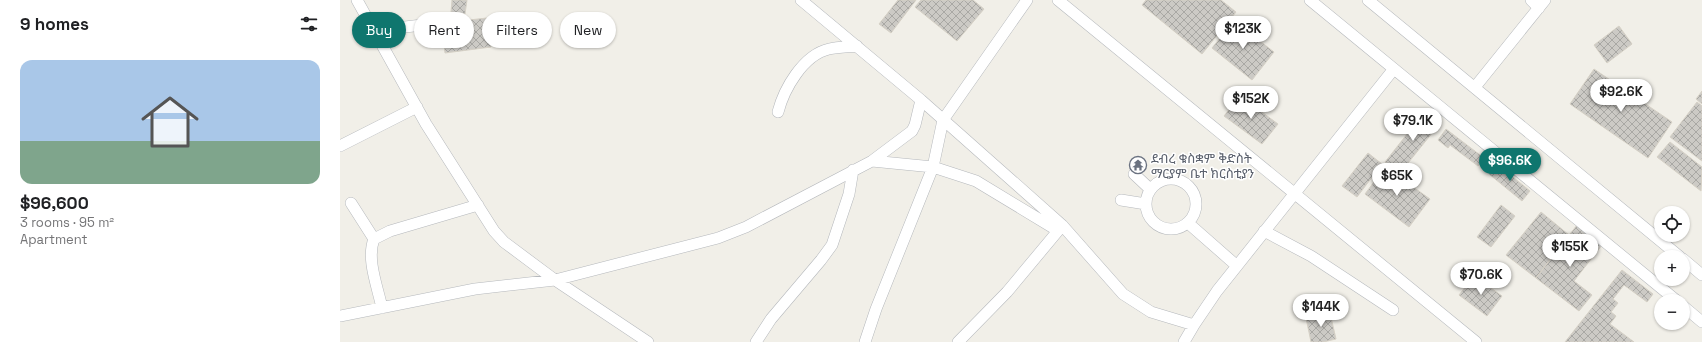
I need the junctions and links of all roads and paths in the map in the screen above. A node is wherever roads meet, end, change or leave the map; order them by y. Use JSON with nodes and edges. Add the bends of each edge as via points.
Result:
{"nodes":[{"id":1,"x":357,"y":0,"type":"edge"},
{"id":2,"x":801,"y":0,"type":"edge"},
{"id":3,"x":1027,"y":0,"type":"edge"},
{"id":4,"x":1058,"y":0,"type":"edge"},
{"id":5,"x":1310,"y":0,"type":"edge"},
{"id":6,"x":1368,"y":0,"type":"edge"},
{"id":7,"x":1538,"y":3,"type":"edge"},
{"id":8,"x":364,"y":12,"type":"edge"},
{"id":9,"x":857,"y":46,"type":"junction"},
{"id":10,"x":384,"y":48,"type":"edge"},
{"id":11,"x":1393,"y":70,"type":"junction"},
{"id":12,"x":1475,"y":87,"type":"junction"},
{"id":13,"x":921,"y":100,"type":"junction"},
{"id":14,"x":417,"y":107,"type":"junction"},
{"id":15,"x":778,"y":112,"type":"dead end"},
{"id":16,"x":943,"y":120,"type":"junction"},
{"id":17,"x":340,"y":146,"type":"edge"},
{"id":18,"x":872,"y":160,"type":"junction"},
{"id":19,"x":933,"y":167,"type":"junction"},
{"id":20,"x":853,"y":170,"type":"junction"},
{"id":21,"x":1134,"y":174,"type":"dead end"},
{"id":22,"x":1150,"y":189,"type":"junction"},
{"id":23,"x":1295,"y":193,"type":"junction"},
{"id":24,"x":1121,"y":200,"type":"dead end"},
{"id":25,"x":352,"y":203,"type":"dead end"},
{"id":26,"x":1146,"y":204,"type":"junction"},
{"id":27,"x":478,"y":205,"type":"junction"},
{"id":28,"x":1188,"y":223,"type":"junction"},
{"id":29,"x":1059,"y":228,"type":"junction"},
{"id":30,"x":1264,"y":231,"type":"junction"},
{"id":31,"x":374,"y":239,"type":"junction"},
{"id":32,"x":1672,"y":250,"type":"edge"},
{"id":33,"x":1237,"y":266,"type":"junction"},
{"id":34,"x":1690,"y":266,"type":"edge"},
{"id":35,"x":1702,"y":275,"type":"edge"},
{"id":36,"x":555,"y":280,"type":"junction"},
{"id":37,"x":1669,"y":294,"type":"edge"},
{"id":38,"x":382,"y":308,"type":"junction"},
{"id":39,"x":1393,"y":310,"type":"dead end"},
{"id":40,"x":1690,"y":312,"type":"edge"},
{"id":41,"x":340,"y":316,"type":"edge"},
{"id":42,"x":1702,"y":322,"type":"edge"},
{"id":43,"x":1194,"y":325,"type":"junction"},
{"id":44,"x":1189,"y":340,"type":"edge"},
{"id":45,"x":648,"y":342,"type":"edge"},
{"id":46,"x":756,"y":342,"type":"edge"},
{"id":47,"x":865,"y":342,"type":"edge"},
{"id":48,"x":958,"y":342,"type":"edge"},
{"id":49,"x":1476,"y":342,"type":"edge"}],
"edges":[{"from":1,"to":8,"type":"street"},
{"from":2,"to":9,"type":"street"},
{"from":3,"to":16,"type":"street"},
{"from":4,"to":23,"type":"street"},
{"from":5,"to":11,"type":"street"},
{"from":6,"to":12,"type":"street"},
{"from":7,"to":12,"type":"street"},
{"from":9,"to":13,"type":"street"},
{"from":9,"to":15,"type":"street","via":[[829,49],[809,60],[800,69],[781,101]]},
{"from":10,"to":14,"type":"street"},
{"from":11,"to":23,"type":"street"},
{"from":11,"to":37,"type":"street"},
{"from":12,"to":32,"type":"street"},
{"from":13,"to":16,"type":"street"},
{"from":13,"to":18,"type":"street","via":[[916,125],[912,131]]},
{"from":14,"to":17,"type":"street"},
{"from":14,"to":27,"type":"street"},
{"from":16,"to":19,"type":"street"},
{"from":16,"to":29,"type":"street"},
{"from":18,"to":19,"type":"street"},
{"from":18,"to":20,"type":"street"},
{"from":19,"to":29,"type":"street","via":[[976,181]]},
{"from":19,"to":47,"type":"street"},
{"from":20,"to":36,"type":"street","via":[[746,227],[718,238]]},
{"from":20,"to":46,"type":"street","via":[[832,244],[822,260],[771,319]]},
{"from":21,"to":22,"type":"street"},
{"from":22,"to":26,"type":"street"},
{"from":22,"to":28,"type":"street","via":[[1160,181],[1172,178],[1188,185],[1195,195],[1196,208]]},
{"from":23,"to":30,"type":"street"},
{"from":23,"to":49,"type":"street"},
{"from":24,"to":26,"type":"street"},
{"from":25,"to":31,"type":"street"},
{"from":26,"to":28,"type":"street","via":[[1150,218],[1159,226],[1177,229]]},
{"from":27,"to":31,"type":"street","via":[[390,231]]},
{"from":27,"to":36,"type":"street","via":[[504,242]]},
{"from":28,"to":33,"type":"street"},
{"from":29,"to":43,"type":"street","via":[[1124,294],[1151,312]]},
{"from":29,"to":48,"type":"street","via":[[1007,292]]},
{"from":30,"to":33,"type":"street"},
{"from":30,"to":39,"type":"street","via":[[1312,256]]},
{"from":31,"to":38,"type":"street","via":[[372,261]]},
{"from":33,"to":43,"type":"street"},
{"from":34,"to":35,"type":"street"},
{"from":36,"to":38,"type":"street","via":[[475,289]]},
{"from":36,"to":45,"type":"street"},
{"from":38,"to":41,"type":"street"},
{"from":40,"to":42,"type":"street"},
{"from":43,"to":44,"type":"street"}]}
